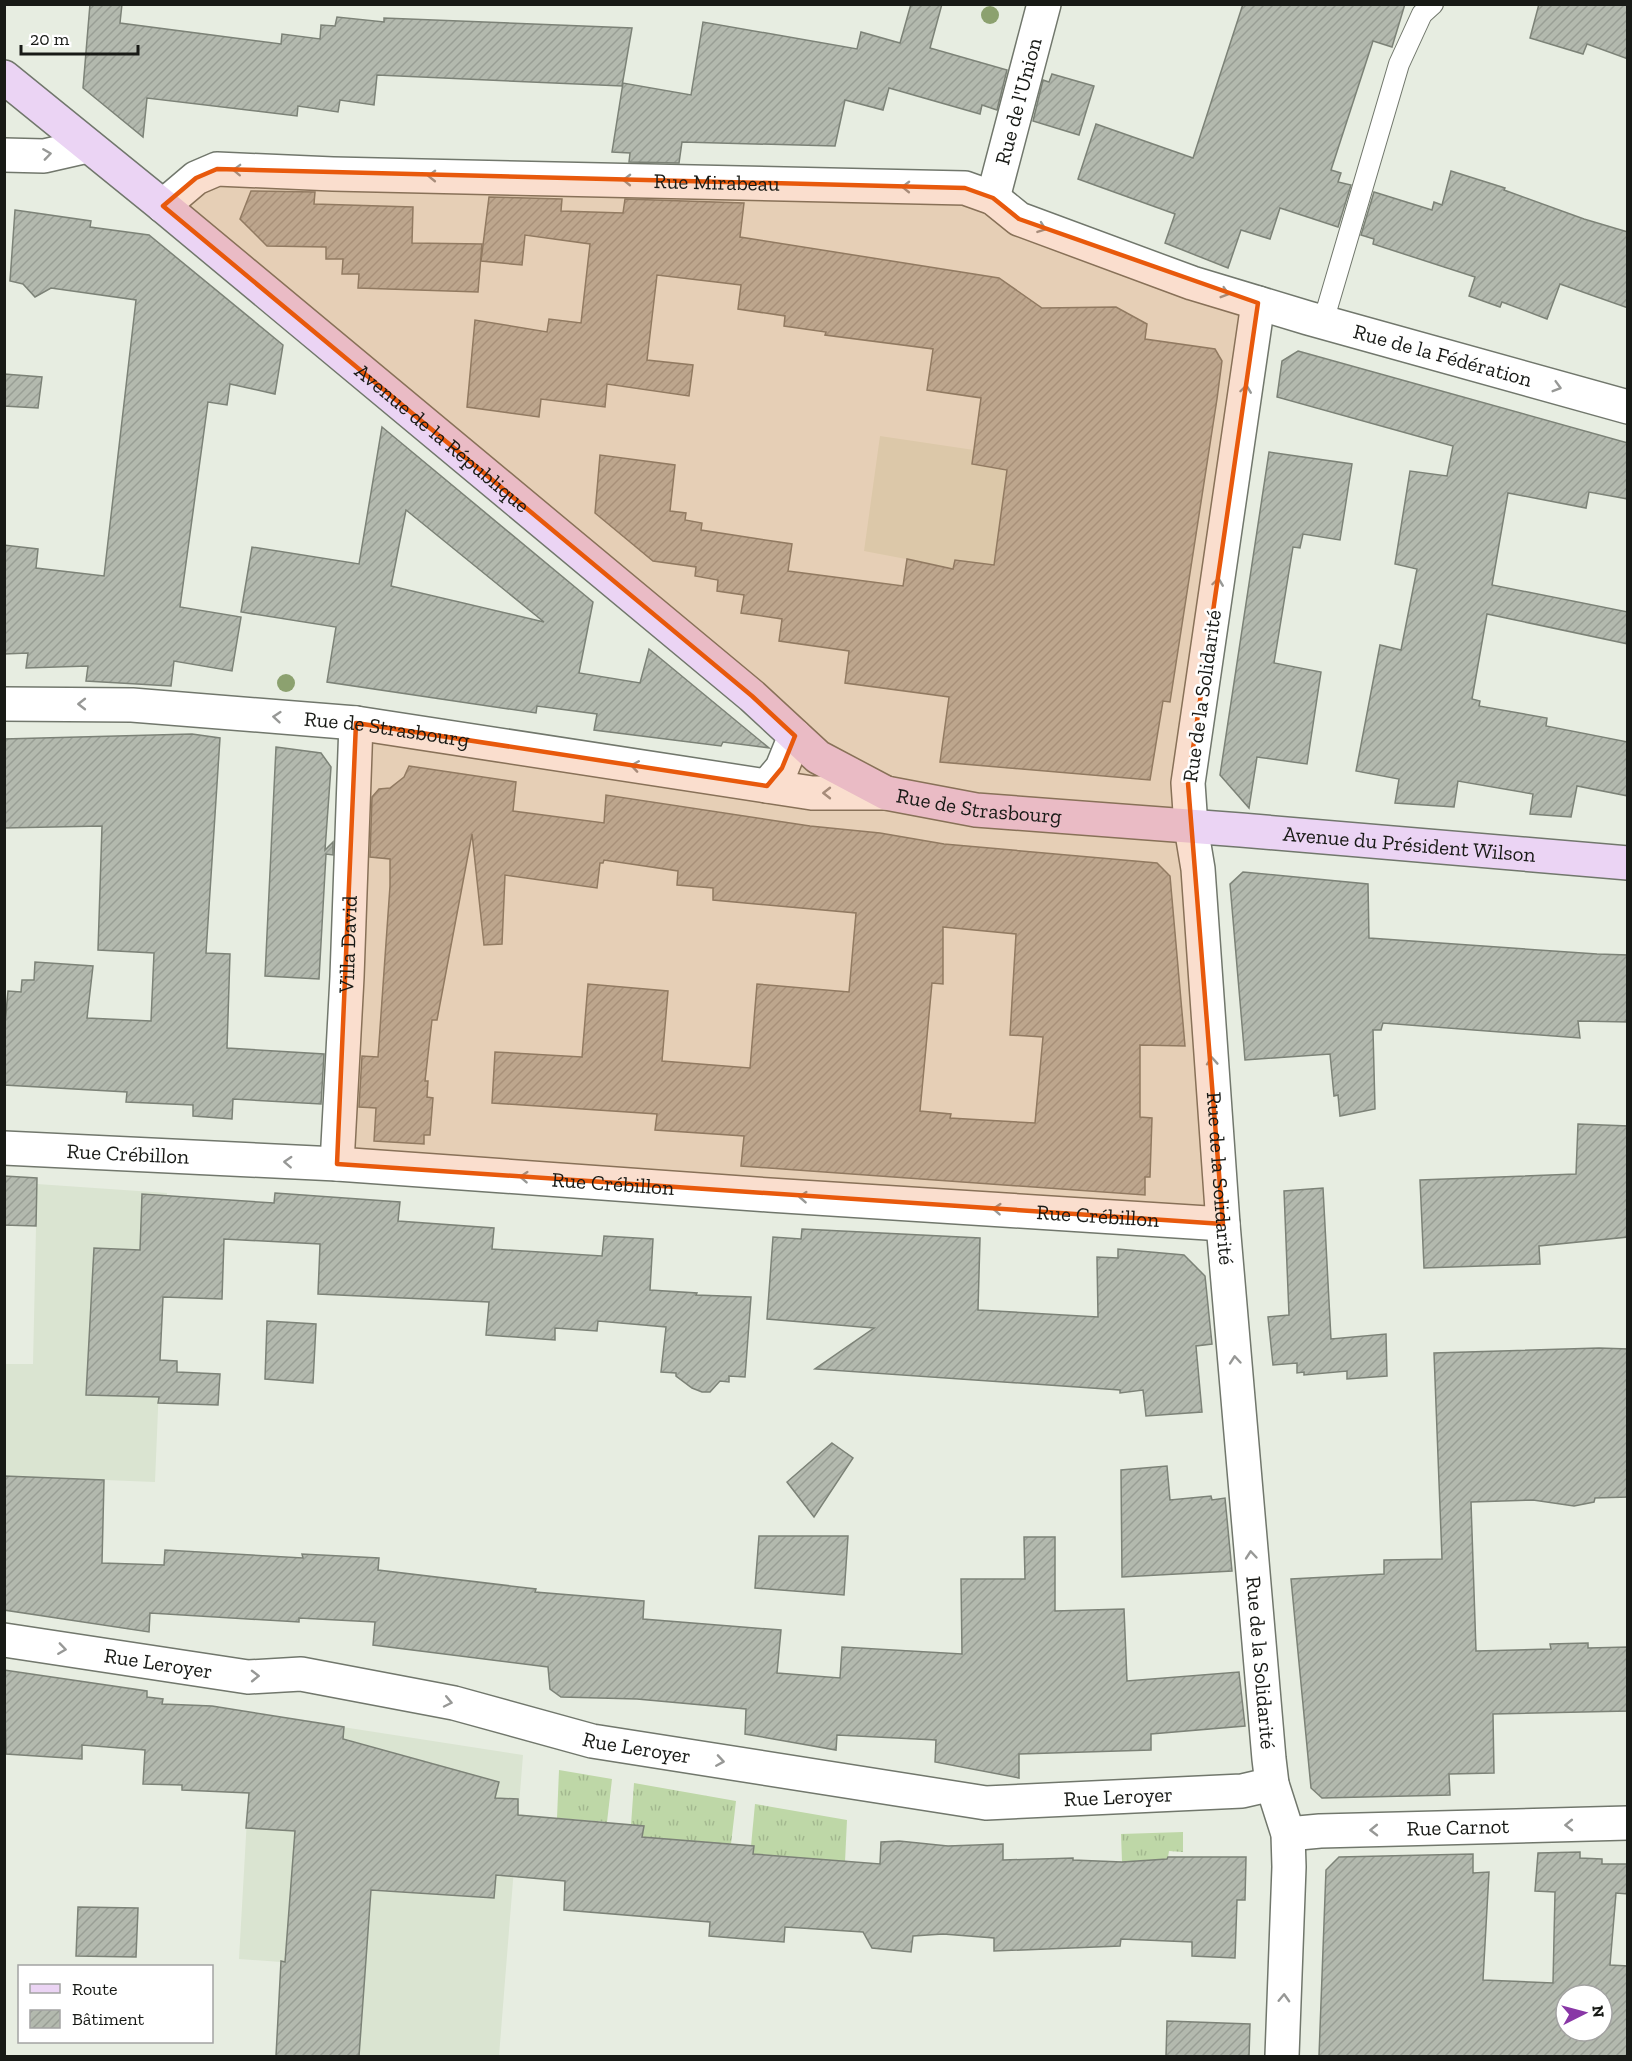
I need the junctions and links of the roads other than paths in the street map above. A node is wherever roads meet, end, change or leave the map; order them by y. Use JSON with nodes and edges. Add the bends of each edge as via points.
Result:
{"nodes":[{"id":1,"x":1044,"y":4,"type":"edge"},
{"id":2,"x":1433,"y":4,"type":"edge"},
{"id":3,"x":4,"y":77,"type":"edge"},
{"id":4,"x":88,"y":146,"type":"junction"},
{"id":5,"x":4,"y":155,"type":"edge"},
{"id":6,"x":993,"y":198,"type":"junction"},
{"id":7,"x":163,"y":206,"type":"junction"},
{"id":8,"x":1258,"y":303,"type":"junction"},
{"id":9,"x":1323,"y":322,"type":"junction"},
{"id":10,"x":1628,"y":406,"type":"edge"},
{"id":11,"x":4,"y":704,"type":"edge"},
{"id":12,"x":356,"y":723,"type":"junction"},
{"id":13,"x":795,"y":736,"type":"junction"},
{"id":14,"x":767,"y":786,"type":"junction"},
{"id":15,"x":886,"y":794,"type":"junction"},
{"id":16,"x":1191,"y":827,"type":"junction"},
{"id":17,"x":1628,"y":863,"type":"edge"},
{"id":18,"x":4,"y":1148,"type":"edge"},
{"id":19,"x":337,"y":1164,"type":"junction"},
{"id":20,"x":1223,"y":1224,"type":"junction"},
{"id":21,"x":4,"y":1640,"type":"edge"},
{"id":22,"x":1272,"y":1784,"type":"junction"},
{"id":23,"x":1628,"y":1823,"type":"edge"},
{"id":24,"x":1288,"y":1834,"type":"junction"},
{"id":25,"x":1282,"y":2056,"type":"edge"}],
"edges":[{"from":1,"to":6,"type":"street","name":"Rue de l'Union"},
{"from":2,"to":9,"type":"lane","via":[[1422,14],[1399,64]]},
{"from":3,"to":4,"type":"street","name":"Avenue de la République"},
{"from":5,"to":4,"type":"street","one_way":true,"via":[[44,156]]},
{"from":4,"to":7,"type":"street","name":"Avenue de la République"},
{"from":6,"to":7,"type":"street","name":"Rue Mirabeau","one_way":true,"via":[[965,188],[216,169],[196,178]]},
{"from":6,"to":8,"type":"street","name":"Rue Mirabeau","one_way":true,"via":[[1019,219],[1192,283]]},
{"from":7,"to":13,"type":"street","name":"Avenue de la République","via":[[752,696]]},
{"from":8,"to":9,"type":"street","name":"Rue de la Fédération"},
{"from":16,"to":8,"type":"street","name":"Rue de la Solidarité","one_way":true,"via":[[1188,783]]},
{"from":9,"to":10,"type":"street","name":"Rue de la Fédération","one_way":true},
{"from":12,"to":11,"type":"street","name":"Rue de Strasbourg","one_way":true,"via":[[132,705]]},
{"from":14,"to":12,"type":"street","name":"Rue de Strasbourg","one_way":true},
{"from":12,"to":19,"type":"street","name":"Villa David"},
{"from":13,"to":14,"type":"street","via":[[782,768]]},
{"from":13,"to":15,"type":"street","name":"Avenue de la République","via":[[818,757]]},
{"from":15,"to":14,"type":"street","name":"Rue de Strasbourg","one_way":true,"via":[[812,794]]},
{"from":15,"to":16,"type":"street","name":"Rue de Strasbourg","via":[[976,810]]},
{"from":16,"to":17,"type":"street","name":"Avenue du Président Wilson"},
{"from":20,"to":16,"type":"street","name":"Rue de la Solidarité","one_way":true,"via":[[1198,869]]},
{"from":19,"to":18,"type":"street","name":"Rue Crébillon","one_way":true},
{"from":20,"to":19,"type":"street","name":"Rue Crébillon","one_way":true},
{"from":22,"to":20,"type":"street","name":"Rue de la Solidarité","one_way":true},
{"from":21,"to":22,"type":"street","name":"Rue Leroyer","one_way":true,"via":[[248,1677],[301,1674],[454,1703],[592,1741],[986,1803],[1242,1791]]},
{"from":22,"to":24,"type":"street","name":"Rue de la Solidarité"},
{"from":23,"to":24,"type":"street","name":"Rue Carnot","one_way":true},
{"from":25,"to":24,"type":"street","name":"Rue de la Solidarité","one_way":true}]}
